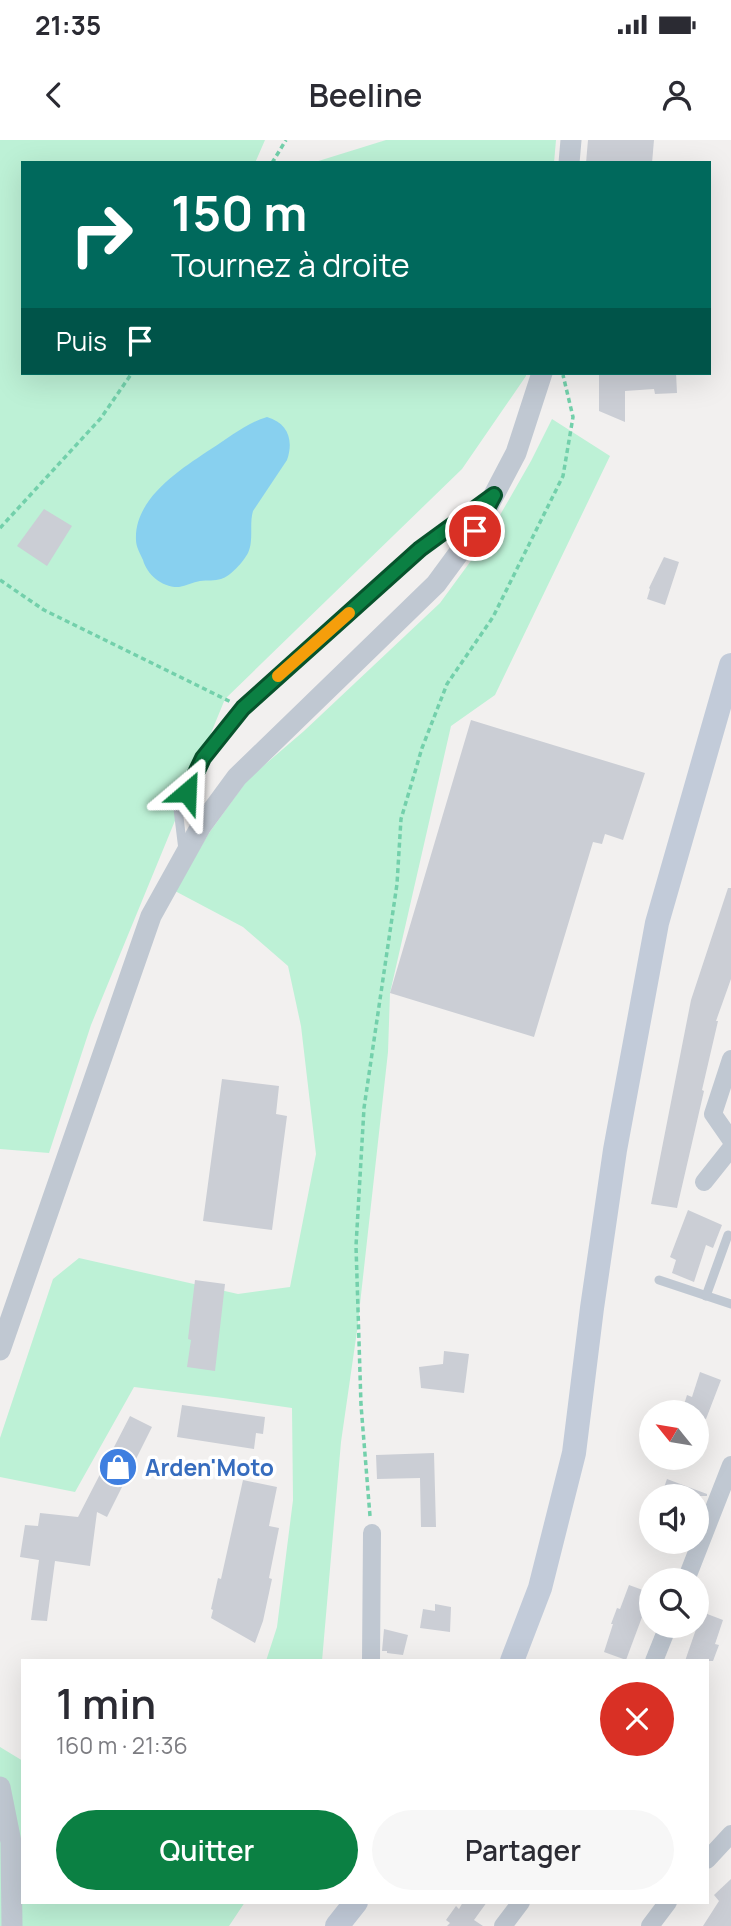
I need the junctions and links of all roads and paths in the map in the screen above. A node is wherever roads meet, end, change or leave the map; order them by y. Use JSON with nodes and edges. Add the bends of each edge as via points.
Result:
{"nodes":[{"id":1,"x":286,"y":140,"type":"edge"},
{"id":2,"x":572,"y":140,"type":"edge"},
{"id":3,"x":273,"y":161,"type":"edge"},
{"id":4,"x":569,"y":161,"type":"edge"},
{"id":5,"x":131,"y":375,"type":"edge"},
{"id":6,"x":541,"y":375,"type":"edge"},
{"id":7,"x":563,"y":375,"type":"edge"},
{"id":8,"x":494,"y":495,"type":"junction"},
{"id":9,"x":0,"y":527,"type":"edge"},
{"id":10,"x":0,"y":580,"type":"edge"},
{"id":11,"x":731,"y":665,"type":"edge"},
{"id":12,"x":243,"y":708,"type":"junction"},
{"id":13,"x":183,"y":858,"type":"junction"},
{"id":14,"x":731,"y":1059,"type":"edge"},
{"id":15,"x":731,"y":1140,"type":"edge"},
{"id":16,"x":731,"y":1148,"type":"edge"},
{"id":17,"x":704,"y":1182,"type":"dead end"},
{"id":18,"x":728,"y":1235,"type":"dead end"},
{"id":19,"x":659,"y":1280,"type":"dead end"},
{"id":20,"x":706,"y":1296,"type":"junction"},
{"id":21,"x":731,"y":1304,"type":"edge"},
{"id":22,"x":0,"y":1350,"type":"edge"},
{"id":23,"x":731,"y":1465,"type":"edge"},
{"id":24,"x":372,"y":1532,"type":"joint"},
{"id":25,"x":691,"y":1568,"type":"edge"},
{"id":26,"x":663,"y":1638,"type":"edge"},
{"id":27,"x":371,"y":1659,"type":"edge"},
{"id":28,"x":513,"y":1659,"type":"edge"},
{"id":29,"x":655,"y":1659,"type":"edge"},
{"id":30,"x":0,"y":1787,"type":"edge"},
{"id":31,"x":731,"y":1834,"type":"edge"},
{"id":32,"x":709,"y":1858,"type":"edge"},
{"id":33,"x":354,"y":1904,"type":"edge"},
{"id":34,"x":520,"y":1904,"type":"edge"},
{"id":35,"x":666,"y":1904,"type":"edge"},
{"id":36,"x":12,"y":1926,"type":"edge"},
{"id":37,"x":337,"y":1926,"type":"edge"},
{"id":38,"x":503,"y":1926,"type":"edge"},
{"id":39,"x":650,"y":1926,"type":"edge"}],
"edges":[{"from":1,"to":3,"type":"path"},
{"from":2,"to":4,"type":"street"},
{"from":5,"to":9,"type":"path","via":[[101,418]]},
{"from":6,"to":8,"type":"street","via":[[516,453]]},
{"from":7,"to":24,"type":"path","via":[[573,417],[563,476],[493,617],[446,684],[401,819],[397,884],[364,1108],[356,1246],[361,1405]]},
{"from":8,"to":12,"type":"lane","via":[[420,549]]},
{"from":8,"to":13,"type":"street","via":[[475,531],[436,584],[237,777]]},
{"from":10,"to":12,"type":"path","via":[[44,610]]},
{"from":11,"to":28,"type":"main road","via":[[657,923],[613,1163],[574,1452],[540,1588]]},
{"from":12,"to":13,"type":"lane","via":[[203,758],[178,810]]},
{"from":13,"to":22,"type":"street","via":[[152,916]]},
{"from":14,"to":15,"type":"street","via":[[713,1114]]},
{"from":16,"to":17,"type":"street"},
{"from":18,"to":20,"type":"lane"},
{"from":19,"to":20,"type":"lane"},
{"from":20,"to":21,"type":"lane"},
{"from":23,"to":25,"type":"street"},
{"from":24,"to":27,"type":"street"},
{"from":26,"to":29,"type":"street"},
{"from":30,"to":36,"type":"street","via":[[11,1842]]},
{"from":31,"to":32,"type":"street"},
{"from":33,"to":37,"type":"main road"},
{"from":34,"to":38,"type":"street"},
{"from":35,"to":39,"type":"street"}]}
